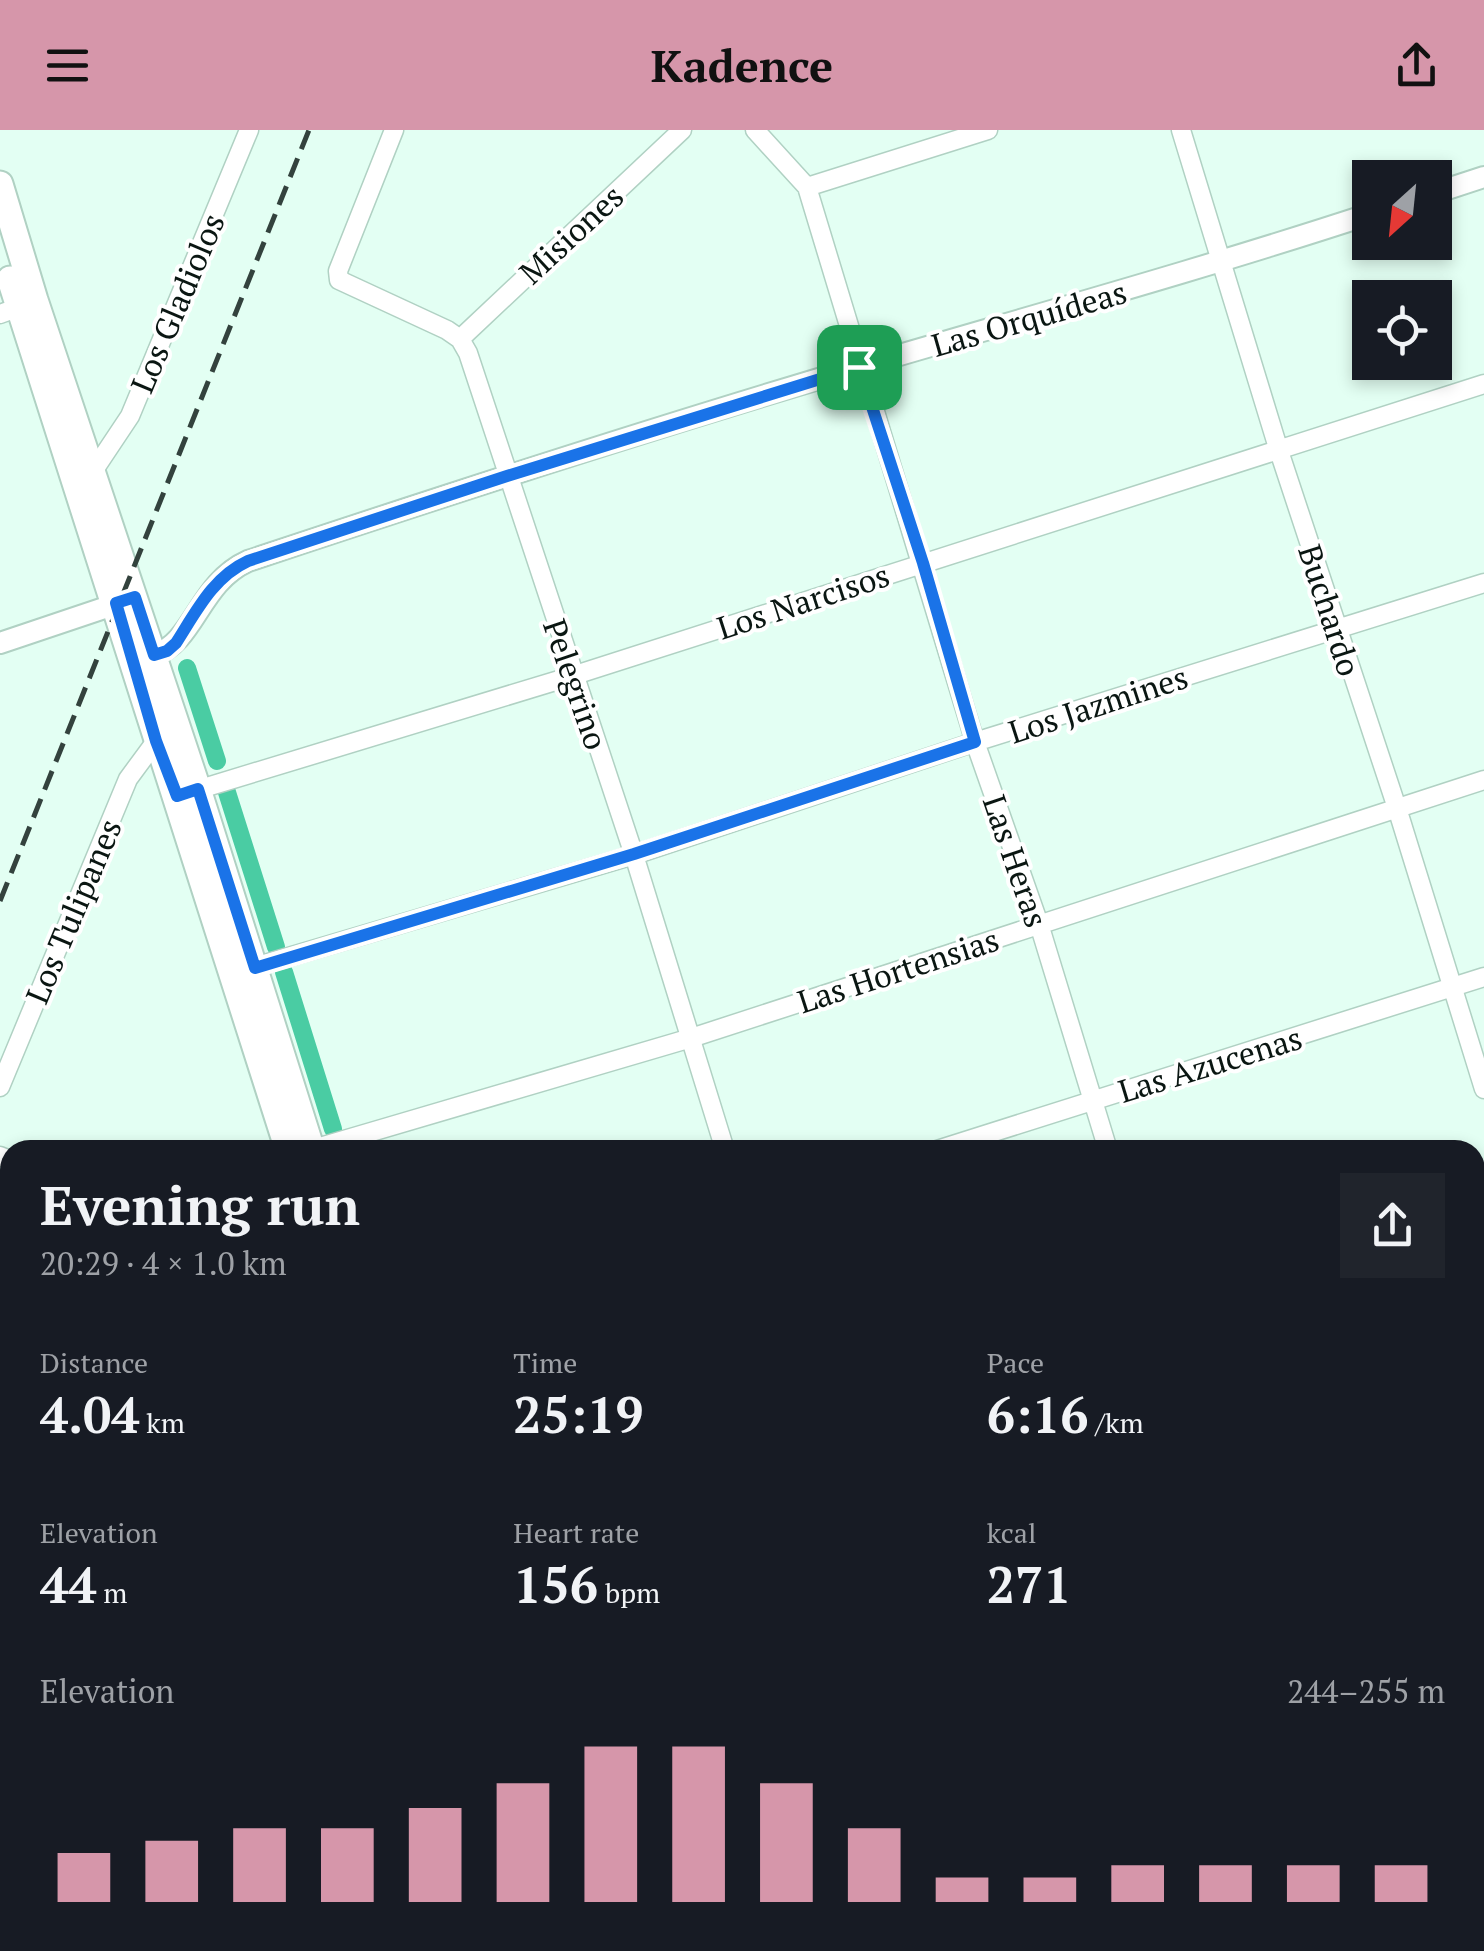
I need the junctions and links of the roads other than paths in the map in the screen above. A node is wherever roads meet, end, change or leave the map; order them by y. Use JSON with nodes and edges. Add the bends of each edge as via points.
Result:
{"nodes":[{"id":1,"x":249,"y":130,"type":"edge"},
{"id":2,"x":394,"y":130,"type":"edge"},
{"id":3,"x":682,"y":130,"type":"edge"},
{"id":4,"x":755,"y":130,"type":"edge"},
{"id":5,"x":988,"y":130,"type":"edge"},
{"id":6,"x":1181,"y":130,"type":"edge"},
{"id":7,"x":1484,"y":178,"type":"edge"},
{"id":8,"x":0,"y":184,"type":"edge"},
{"id":9,"x":807,"y":187,"type":"junction"},
{"id":10,"x":1452,"y":188,"type":"edge"},
{"id":11,"x":1352,"y":220,"type":"edge"},
{"id":12,"x":0,"y":245,"type":"edge"},
{"id":13,"x":1222,"y":262,"type":"junction"},
{"id":14,"x":18,"y":307,"type":"edge"},
{"id":15,"x":460,"y":339,"type":"junction"},
{"id":16,"x":859,"y":367,"type":"junction"},
{"id":17,"x":1484,"y":384,"type":"edge"},
{"id":18,"x":1279,"y":451,"type":"junction"},
{"id":19,"x":94,"y":470,"type":"junction"},
{"id":20,"x":507,"y":476,"type":"junction"},
{"id":21,"x":923,"y":563,"type":"junction"},
{"id":22,"x":1484,"y":582,"type":"edge"},
{"id":23,"x":126,"y":600,"type":"junction"},
{"id":24,"x":1336,"y":629,"type":"junction"},
{"id":25,"x":0,"y":643,"type":"edge"},
{"id":26,"x":154,"y":655,"type":"junction"},
{"id":27,"x":572,"y":676,"type":"junction"},
{"id":28,"x":156,"y":741,"type":"junction"},
{"id":29,"x":975,"y":742,"type":"junction"},
{"id":30,"x":1484,"y":780,"type":"edge"},
{"id":31,"x":188,"y":793,"type":"junction"},
{"id":32,"x":1397,"y":808,"type":"junction"},
{"id":33,"x":634,"y":854,"type":"junction"},
{"id":34,"x":1039,"y":924,"type":"junction"},
{"id":35,"x":255,"y":968,"type":"junction"},
{"id":36,"x":1484,"y":977,"type":"edge"},
{"id":37,"x":1453,"y":988,"type":"junction"},
{"id":38,"x":691,"y":1038,"type":"junction"},
{"id":39,"x":0,"y":1087,"type":"edge"},
{"id":40,"x":1484,"y":1089,"type":"edge"},
{"id":41,"x":1093,"y":1100,"type":"junction"},
{"id":42,"x":285,"y":1140,"type":"edge"},
{"id":43,"x":308,"y":1140,"type":"edge"},
{"id":44,"x":345,"y":1140,"type":"edge"},
{"id":45,"x":722,"y":1140,"type":"edge"},
{"id":46,"x":968,"y":1140,"type":"edge"},
{"id":47,"x":1105,"y":1140,"type":"edge"}],
"edges":[{"from":1,"to":19,"type":"street","name":"Los Gladiolos","via":[[130,416]]},
{"from":2,"to":15,"type":"street","via":[[339,280]]},
{"from":3,"to":15,"type":"street","name":"Misiones"},
{"from":4,"to":9,"type":"street","name":"Las Heras"},
{"from":5,"to":9,"type":"street"},
{"from":6,"to":13,"type":"street","name":"Buchardo"},
{"from":7,"to":10,"type":"street"},
{"from":8,"to":14,"type":"main road"},
{"from":9,"to":16,"type":"street","name":"Las Heras"},
{"from":11,"to":13,"type":"street","name":"Las Orquídeas"},
{"from":12,"to":14,"type":"main road"},
{"from":13,"to":16,"type":"street","name":"Las Orquídeas"},
{"from":13,"to":18,"type":"street","name":"Buchardo"},
{"from":14,"to":19,"type":"main road"},
{"from":14,"to":23,"type":"main road"},
{"from":15,"to":20,"type":"street","name":"Pelegrino"},
{"from":16,"to":20,"type":"street","name":"Las Orquídeas"},
{"from":16,"to":21,"type":"street","name":"Las Heras"},
{"from":17,"to":18,"type":"street","name":"Los Narcisos"},
{"from":18,"to":21,"type":"street","name":"Los Narcisos"},
{"from":18,"to":24,"type":"street","name":"Buchardo"},
{"from":19,"to":23,"type":"main road"},
{"from":20,"to":26,"type":"street","name":"Las Orquídeas","via":[[233,568],[176,643]]},
{"from":20,"to":27,"type":"street","name":"Pelegrino"},
{"from":21,"to":27,"type":"street","name":"Los Narcisos"},
{"from":21,"to":29,"type":"street","name":"Las Heras"},
{"from":22,"to":24,"type":"street","name":"Los Jazmines"},
{"from":23,"to":25,"type":"street"},
{"from":23,"to":26,"type":"main road"},
{"from":23,"to":28,"type":"main road"},
{"from":24,"to":29,"type":"street","name":"Los Jazmines"},
{"from":24,"to":32,"type":"street","name":"Buchardo"},
{"from":26,"to":31,"type":"main road"},
{"from":27,"to":31,"type":"street","name":"Los Narcisos"},
{"from":27,"to":33,"type":"street","name":"Pelegrino"},
{"from":28,"to":31,"type":"main road"},
{"from":28,"to":39,"type":"street","name":"Los Tulipanes","via":[[128,779]]},
{"from":29,"to":33,"type":"street","name":"Los Jazmines"},
{"from":29,"to":34,"type":"street","name":"Las Heras"},
{"from":30,"to":32,"type":"street","name":"Las Hortensias"},
{"from":31,"to":35,"type":"main road"},
{"from":31,"to":42,"type":"main road"},
{"from":32,"to":34,"type":"street","name":"Las Hortensias"},
{"from":32,"to":37,"type":"street","name":"Buchardo"},
{"from":33,"to":35,"type":"street","name":"Los Jazmines"},
{"from":33,"to":38,"type":"street","name":"Pelegrino"},
{"from":34,"to":38,"type":"street","name":"Las Hortensias"},
{"from":34,"to":41,"type":"street","name":"Las Heras"},
{"from":35,"to":43,"type":"main road"},
{"from":36,"to":37,"type":"street","name":"Las Azucenas"},
{"from":37,"to":40,"type":"street","name":"Buchardo"},
{"from":37,"to":41,"type":"street","name":"Las Azucenas"},
{"from":38,"to":44,"type":"street","name":"Las Hortensias"},
{"from":38,"to":45,"type":"street","name":"Pelegrino"},
{"from":41,"to":46,"type":"street","name":"Las Azucenas"},
{"from":41,"to":47,"type":"street","name":"Las Heras"}]}
